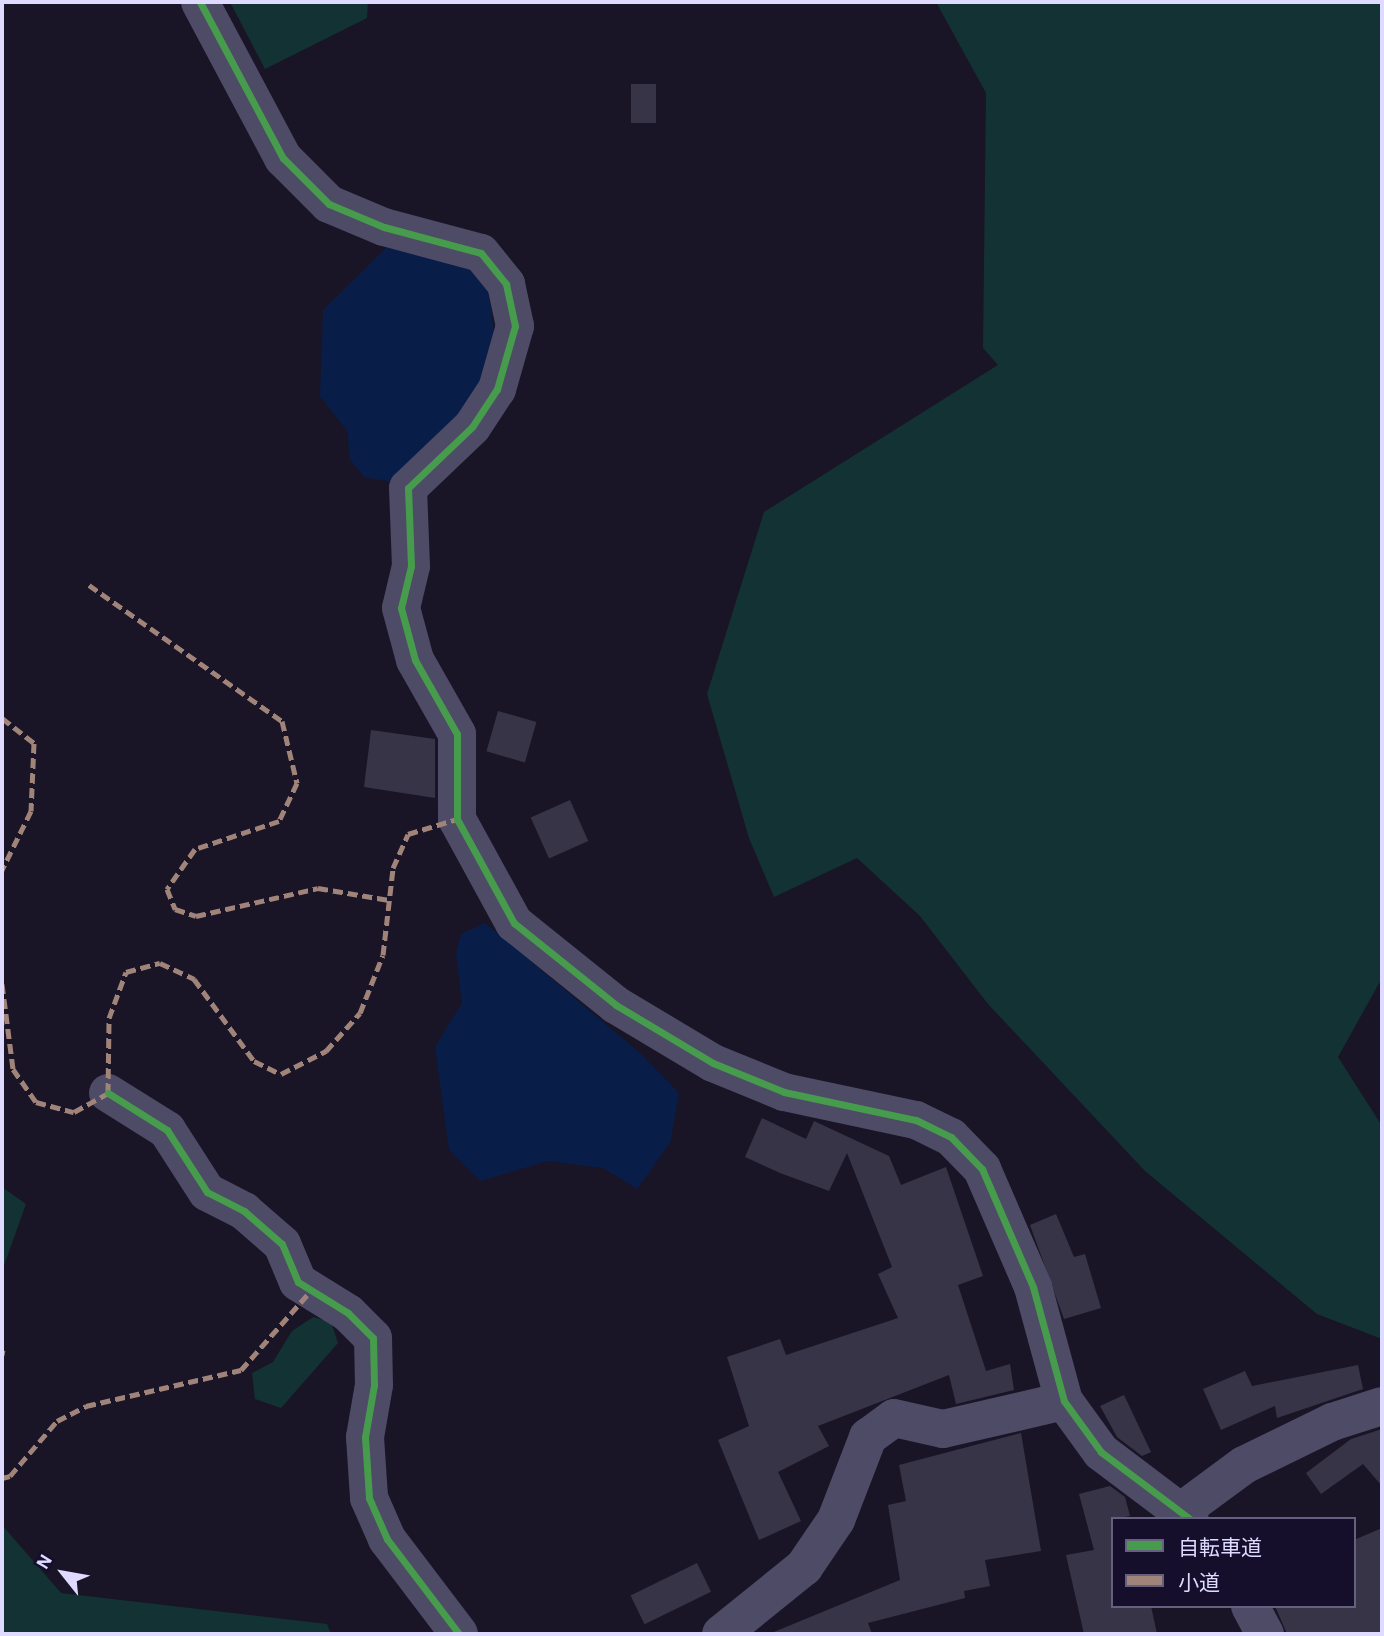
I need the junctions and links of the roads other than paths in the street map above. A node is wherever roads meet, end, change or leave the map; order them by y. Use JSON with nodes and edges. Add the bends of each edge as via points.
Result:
{"nodes":[{"id":1,"x":201,"y":2,"type":"edge"},
{"id":2,"x":108,"y":1093,"type":"dead end"},
{"id":3,"x":1064,"y":1401,"type":"junction"},
{"id":4,"x":1382,"y":1406,"type":"edge"},
{"id":5,"x":1187,"y":1514,"type":"edge"},
{"id":6,"x":1251,"y":1608,"type":"edge"},
{"id":7,"x":459,"y":1634,"type":"edge"},
{"id":8,"x":721,"y":1634,"type":"edge"},
{"id":9,"x":1265,"y":1634,"type":"edge"}],
"edges":[{"from":1,"to":3,"type":"street","via":[[283,158],[329,204],[384,227],[481,253],[506,284],[515,326],[497,389],[472,426],[408,488],[411,566],[401,608],[415,660],[457,734],[457,819],[513,923],[616,1004],[713,1063],[784,1092],[916,1120],[951,1137],[982,1169],[998,1205],[1033,1287]]},
{"from":2,"to":7,"type":"street","via":[[167,1130],[207,1192],[254,1219],[282,1244],[298,1282],[348,1313],[373,1338],[374,1385],[365,1437],[369,1498],[387,1539]]},
{"from":3,"to":5,"type":"street","via":[[1101,1452]]},
{"from":3,"to":8,"type":"street","via":[[943,1429],[894,1418],[868,1437],[836,1520],[804,1567]]},
{"from":4,"to":5,"type":"street","via":[[1332,1422],[1244,1465]]},
{"from":6,"to":9,"type":"street"}]}
